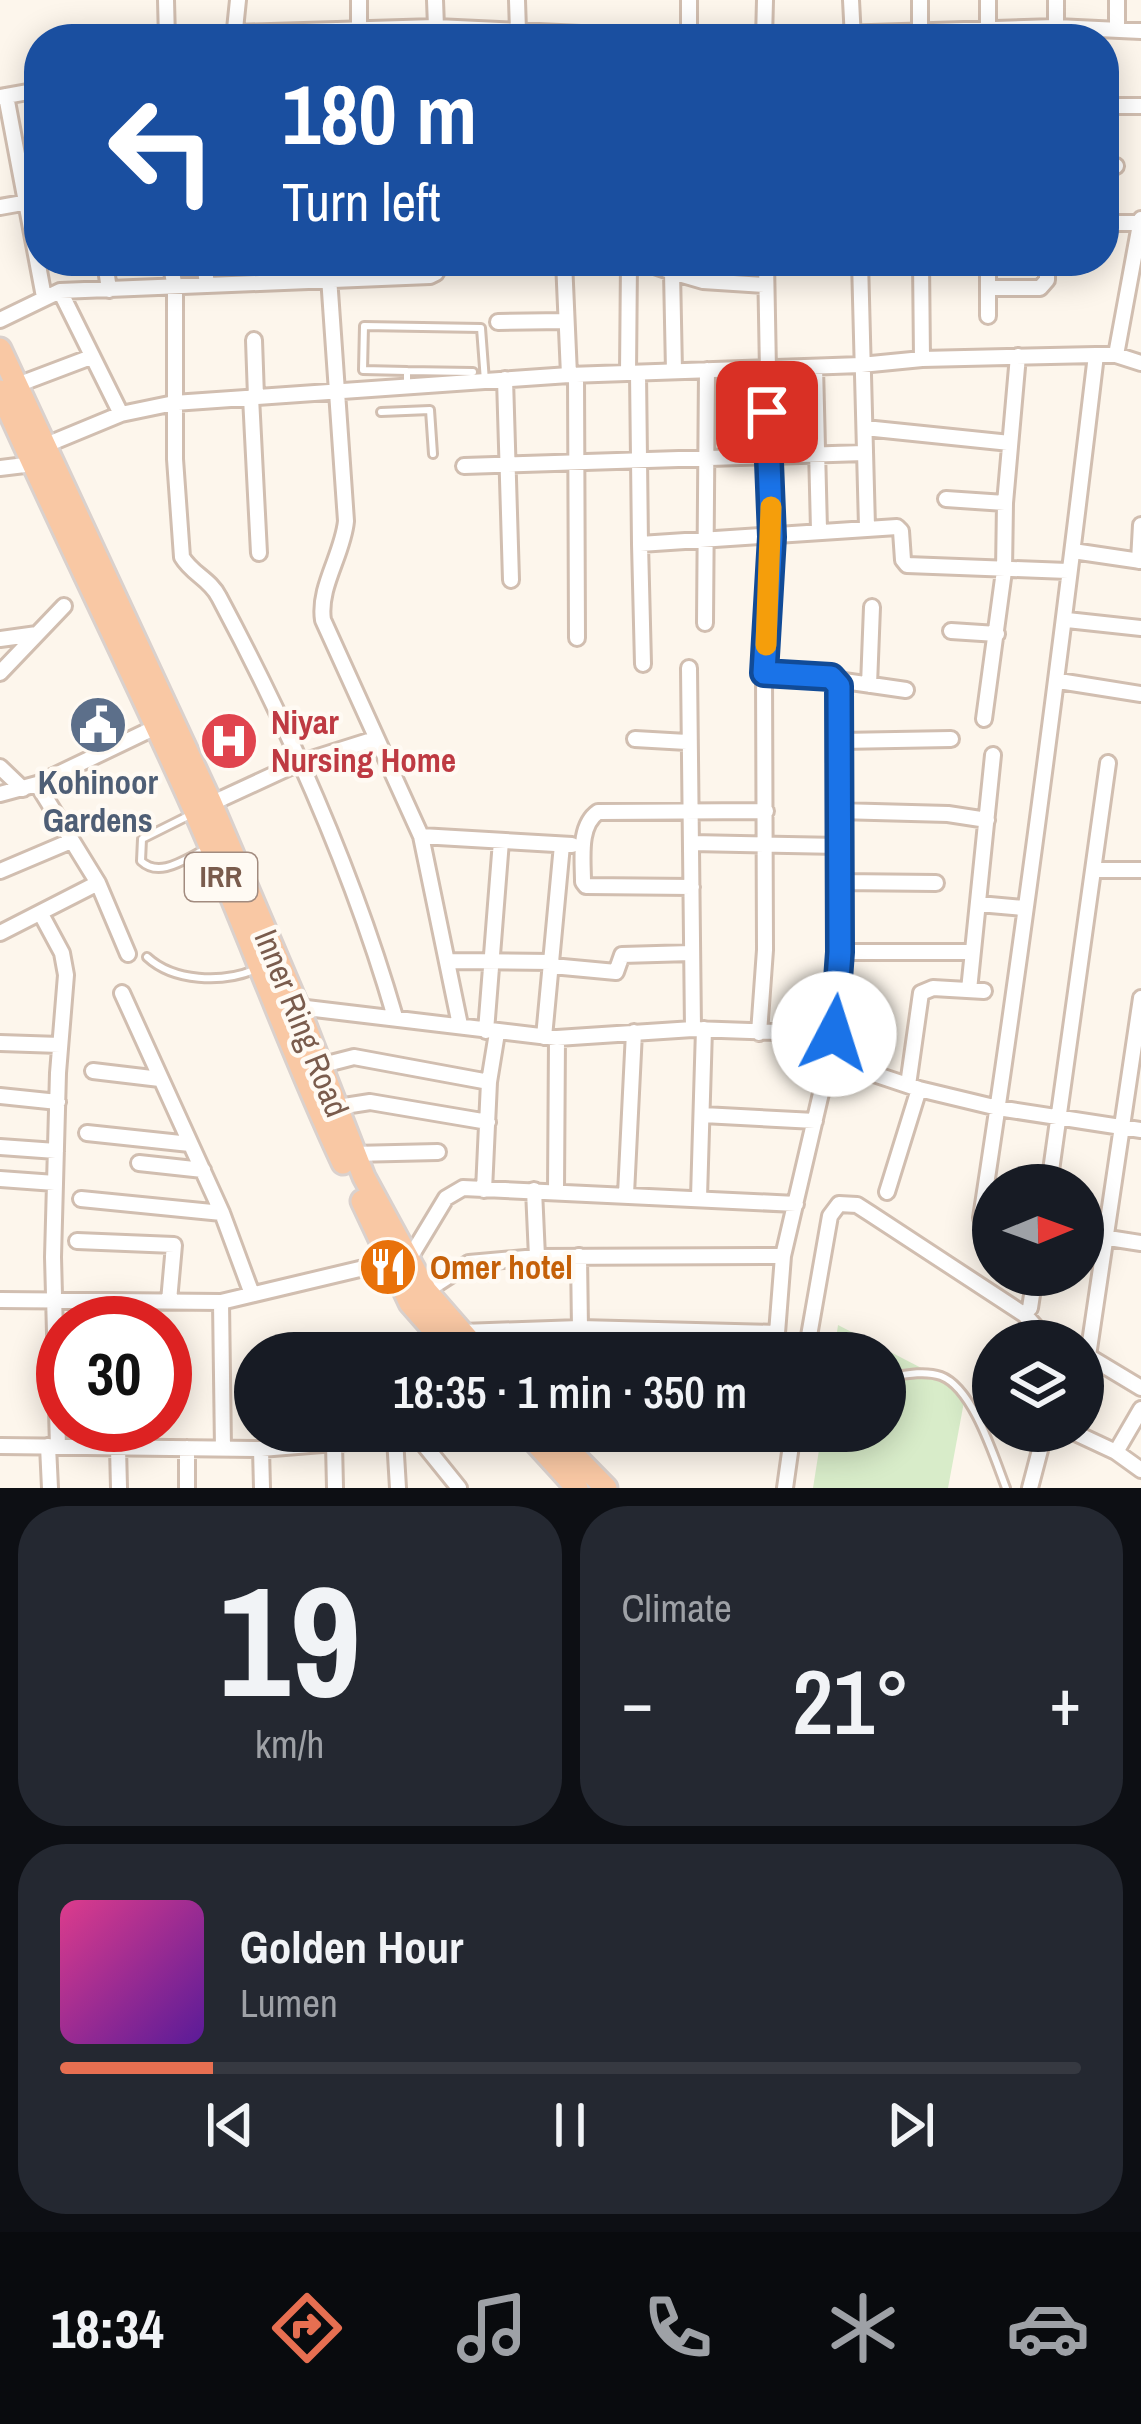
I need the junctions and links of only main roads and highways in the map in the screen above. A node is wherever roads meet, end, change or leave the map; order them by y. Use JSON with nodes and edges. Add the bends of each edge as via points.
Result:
{"nodes":[{"id":1,"x":0,"y":349,"type":"edge"},
{"id":2,"x":9,"y":388,"type":"edge"},
{"id":3,"x":39,"y":454,"type":"junction"},
{"id":4,"x":203,"y":808,"type":"junction"},
{"id":5,"x":398,"y":1262,"type":"junction"},
{"id":6,"x":446,"y":1332,"type":"edge"},
{"id":7,"x":452,"y":1332,"type":"edge"},
{"id":8,"x":544,"y":1452,"type":"edge"},
{"id":9,"x":571,"y":1452,"type":"edge"},
{"id":10,"x":577,"y":1488,"type":"edge"},
{"id":11,"x":606,"y":1488,"type":"edge"}],
"edges":[{"from":1,"to":2,"type":"highway","name":"Inner Ring Road","number":"IRR"},
{"from":2,"to":3,"type":"highway","name":"Inner Ring Road","number":"IRR"},
{"from":3,"to":4,"type":"highway","name":"Inner Ring Road","number":"IRR"},
{"from":3,"to":4,"type":"highway","name":"Inner Ring Road","number":"IRR","via":[[157,727]]},
{"from":4,"to":5,"type":"highway","name":"Inner Ring Road","number":"IRR","via":[[298,1006]]},
{"from":4,"to":5,"type":"highway","name":"Inner Ring Road","number":"IRR","via":[[210,848],[257,968]]},
{"from":5,"to":6,"type":"highway","name":"Inner Ring Road","number":"IRR","via":[[410,1303]]},
{"from":5,"to":7,"type":"highway","name":"Inner Ring Road","number":"IRR"},
{"from":8,"to":10,"type":"highway"},
{"from":9,"to":11,"type":"highway"}]}
